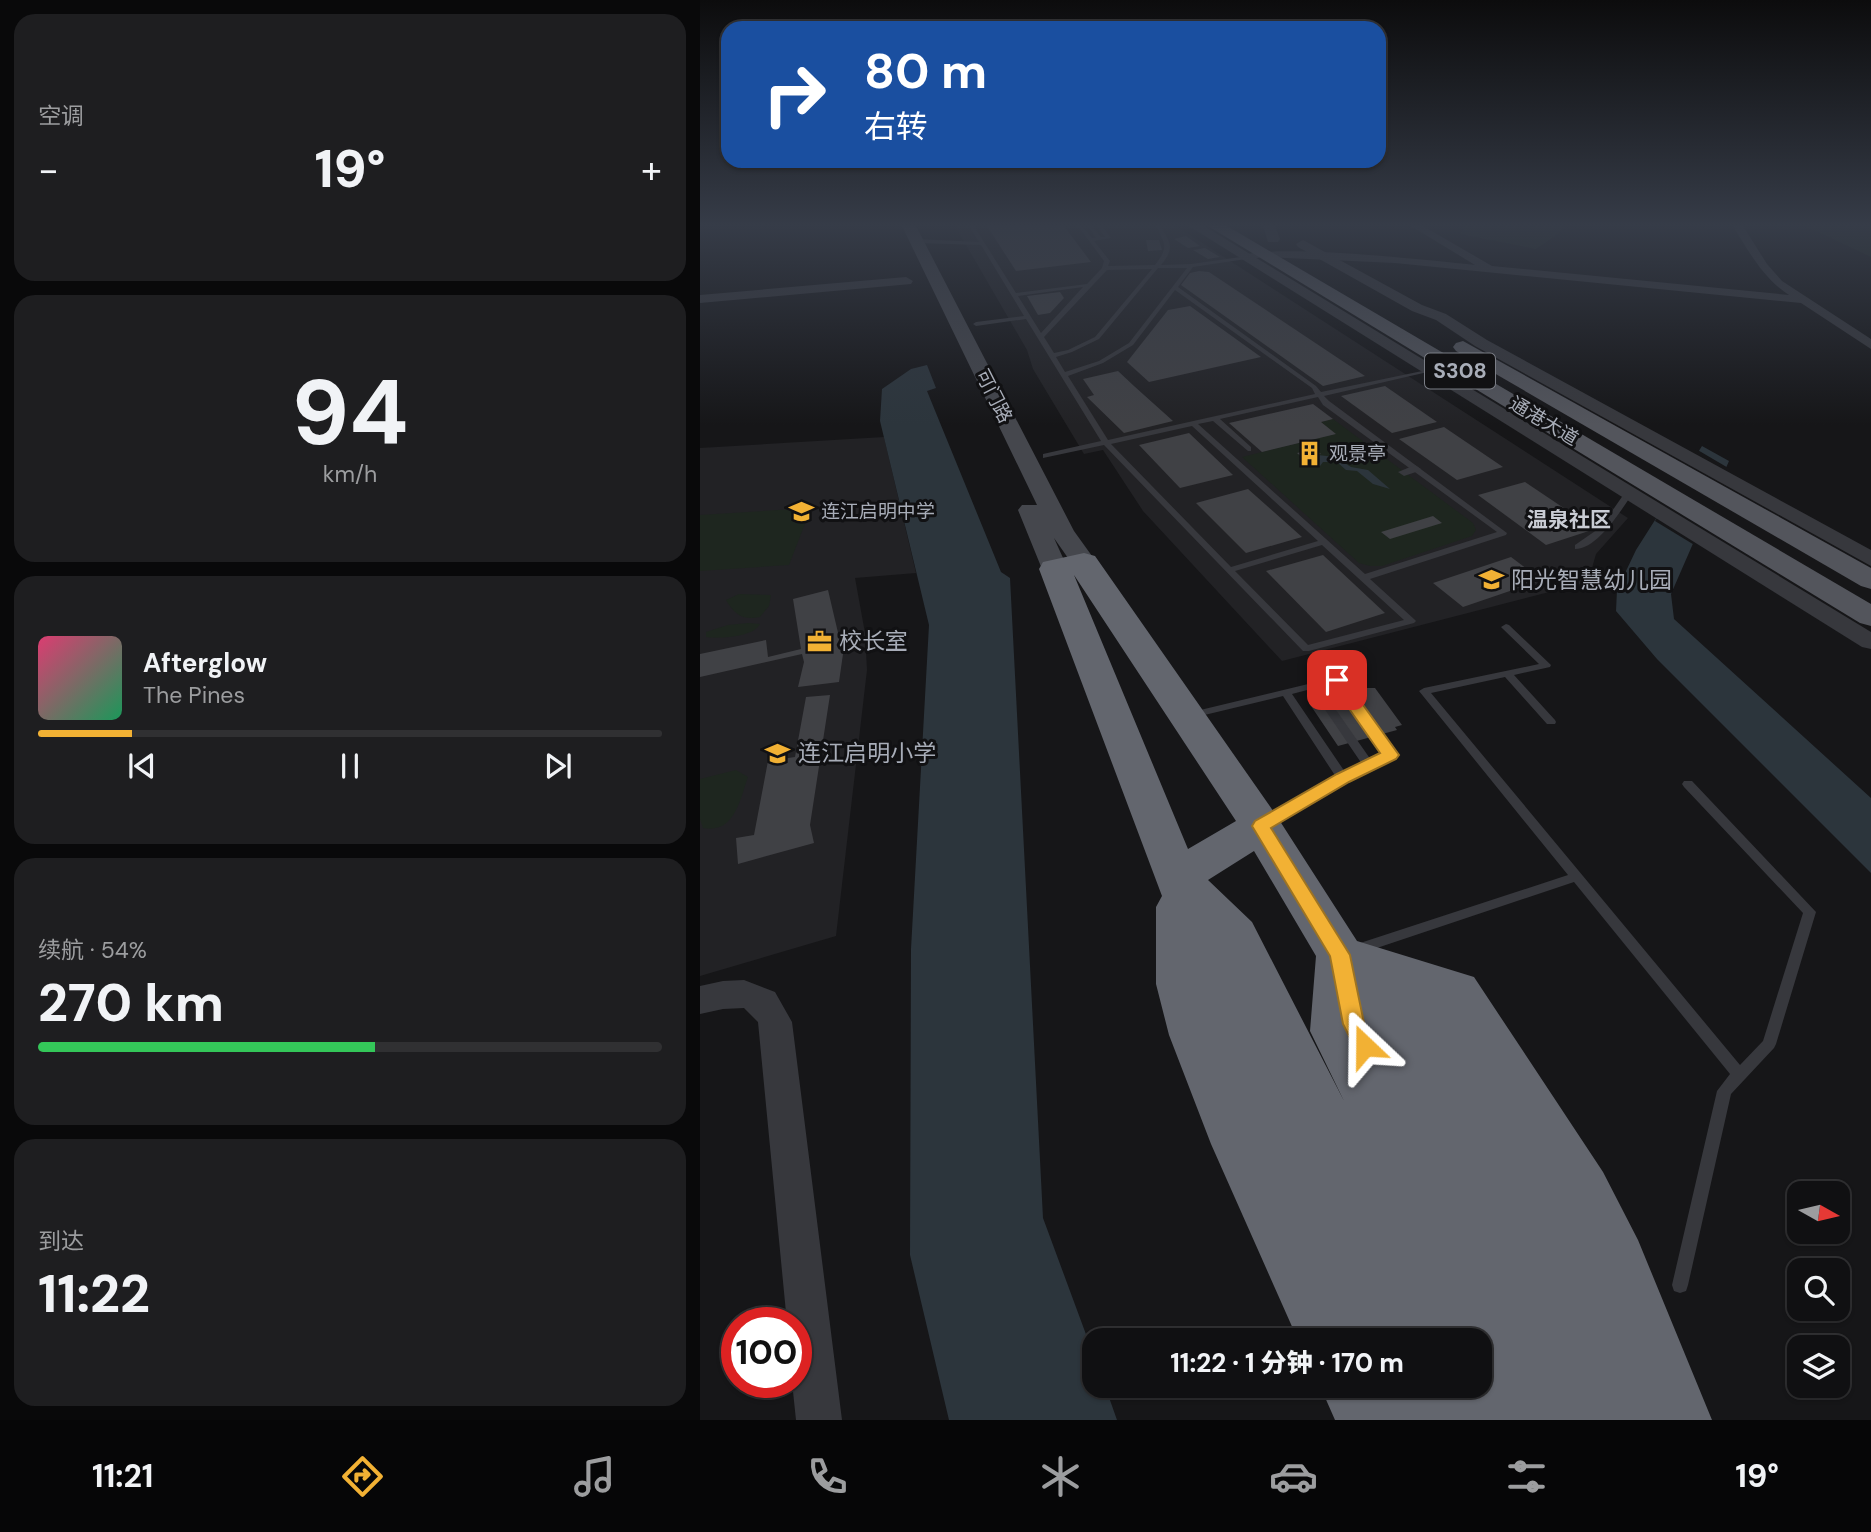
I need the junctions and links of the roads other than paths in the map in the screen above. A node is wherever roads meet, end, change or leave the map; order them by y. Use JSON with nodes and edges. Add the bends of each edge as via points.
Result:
{"nodes":[{"id":1,"x":777,"y":292,"type":"edge"},
{"id":2,"x":926,"y":292,"type":"edge"},
{"id":3,"x":941,"y":292,"type":"edge"},
{"id":4,"x":1012,"y":292,"type":"edge"},
{"id":5,"x":1034,"y":292,"type":"edge"},
{"id":6,"x":1082,"y":292,"type":"edge"},
{"id":7,"x":1135,"y":292,"type":"edge"},
{"id":8,"x":1171,"y":292,"type":"edge"},
{"id":9,"x":1182,"y":292,"type":"edge"},
{"id":10,"x":1327,"y":292,"type":"edge"},
{"id":11,"x":1336,"y":292,"type":"edge"},
{"id":12,"x":1378,"y":292,"type":"edge"},
{"id":13,"x":1389,"y":292,"type":"edge"},
{"id":14,"x":1721,"y":292,"type":"edge"},
{"id":15,"x":1790,"y":292,"type":"edge"},
{"id":16,"x":1014,"y":295,"type":"junction"},
{"id":17,"x":700,"y":299,"type":"edge"},
{"id":18,"x":1800,"y":300,"type":"junction"},
{"id":19,"x":1028,"y":317,"type":"junction"},
{"id":20,"x":975,"y":324,"type":"dead end"},
{"id":21,"x":1041,"y":337,"type":"junction"},
{"id":22,"x":1871,"y":345,"type":"edge"},
{"id":23,"x":1052,"y":356,"type":"junction"},
{"id":24,"x":1430,"y":370,"type":"junction"},
{"id":25,"x":1064,"y":376,"type":"junction"},
{"id":26,"x":1320,"y":395,"type":"junction"},
{"id":27,"x":1214,"y":418,"type":"junction"},
{"id":28,"x":1193,"y":423,"type":"junction"},
{"id":29,"x":1620,"y":428,"type":"junction"},
{"id":30,"x":1105,"y":442,"type":"junction"},
{"id":31,"x":1565,"y":444,"type":"junction"},
{"id":32,"x":1248,"y":449,"type":"dead end"},
{"id":33,"x":1046,"y":456,"type":"dead end"},
{"id":34,"x":1723,"y":486,"type":"junction"},
{"id":35,"x":1629,"y":493,"type":"junction"},
{"id":36,"x":1664,"y":504,"type":"junction"},
{"id":37,"x":1706,"y":529,"type":"junction"},
{"id":38,"x":1324,"y":542,"type":"junction"},
{"id":39,"x":1578,"y":547,"type":"dead end"},
{"id":40,"x":1871,"y":559,"type":"edge"},
{"id":41,"x":1069,"y":566,"type":"junction"},
{"id":42,"x":1230,"y":570,"type":"junction"},
{"id":43,"x":1363,"y":578,"type":"junction"},
{"id":44,"x":1871,"y":580,"type":"edge"},
{"id":45,"x":1871,"y":617,"type":"edge"},
{"id":46,"x":1506,"y":627,"type":"dead end"},
{"id":47,"x":1871,"y":642,"type":"edge"},
{"id":48,"x":1507,"y":673,"type":"junction"},
{"id":49,"x":1314,"y":686,"type":"junction"},
{"id":50,"x":1286,"y":693,"type":"junction"},
{"id":51,"x":1186,"y":716,"type":"junction"},
{"id":52,"x":1551,"y":722,"type":"dead end"},
{"id":53,"x":1369,"y":766,"type":"junction"},
{"id":54,"x":1343,"y":778,"type":"junction"},
{"id":55,"x":1688,"y":784,"type":"dead end"},
{"id":56,"x":1261,"y":826,"type":"junction"},
{"id":57,"x":1178,"y":877,"type":"junction"},
{"id":58,"x":1575,"y":877,"type":"junction"},
{"id":59,"x":1340,"y":955,"type":"junction"},
{"id":60,"x":700,"y":1000,"type":"edge"},
{"id":61,"x":1739,"y":1074,"type":"junction"},
{"id":62,"x":1680,"y":1285,"type":"dead end"},
{"id":63,"x":1325,"y":1328,"type":"edge"},
{"id":64,"x":1353,"y":1328,"type":"edge"},
{"id":65,"x":1379,"y":1328,"type":"edge"},
{"id":66,"x":1402,"y":1328,"type":"edge"},
{"id":67,"x":1427,"y":1328,"type":"edge"},
{"id":68,"x":1465,"y":1328,"type":"edge"},
{"id":69,"x":1492,"y":1381,"type":"edge"},
{"id":70,"x":1359,"y":1398,"type":"edge"},
{"id":71,"x":1388,"y":1398,"type":"edge"},
{"id":72,"x":1415,"y":1398,"type":"edge"},
{"id":73,"x":1436,"y":1398,"type":"edge"},
{"id":74,"x":1460,"y":1398,"type":"edge"},
{"id":75,"x":819,"y":1420,"type":"edge"},
{"id":76,"x":1370,"y":1420,"type":"edge"},
{"id":77,"x":1400,"y":1420,"type":"edge"},
{"id":78,"x":1427,"y":1420,"type":"edge"},
{"id":79,"x":1446,"y":1420,"type":"edge"},
{"id":80,"x":1470,"y":1420,"type":"edge"},
{"id":81,"x":1512,"y":1420,"type":"edge"},
{"id":82,"x":1535,"y":1420,"type":"edge"},
{"id":83,"x":1559,"y":1420,"type":"edge"},
{"id":84,"x":1586,"y":1420,"type":"edge"},
{"id":85,"x":1609,"y":1420,"type":"edge"},
{"id":86,"x":1634,"y":1420,"type":"edge"},
{"id":87,"x":1658,"y":1420,"type":"edge"},
{"id":88,"x":1678,"y":1420,"type":"edge"}],
"edges":[{"from":1,"to":17,"type":"street"},
{"from":2,"to":41,"type":"main road","name":"可门路","via":[[1043,537]]},
{"from":3,"to":41,"type":"main road","name":"可门路","via":[[1062,532]]},
{"from":4,"to":16,"type":"lane"},
{"from":5,"to":16,"type":"lane"},
{"from":6,"to":21,"type":"lane"},
{"from":7,"to":23,"type":"lane","via":[[1097,338]]},
{"from":8,"to":25,"type":"lane","via":[[1131,344]]},
{"from":9,"to":26,"type":"lane"},
{"from":10,"to":24,"type":"street"},
{"from":11,"to":31,"type":"main road","name":"通港大道","number":"S308"},
{"from":12,"to":29,"type":"main road","name":"通港大道","number":"S308"},
{"from":13,"to":29,"type":"street","via":[[1441,317]]},
{"from":14,"to":18,"type":"street"},
{"from":15,"to":18,"type":"street"},
{"from":16,"to":19,"type":"lane"},
{"from":18,"to":22,"type":"street"},
{"from":19,"to":20,"type":"lane"},
{"from":19,"to":21,"type":"lane"},
{"from":21,"to":23,"type":"lane"},
{"from":23,"to":25,"type":"lane"},
{"from":24,"to":26,"type":"lane"},
{"from":24,"to":31,"type":"street"},
{"from":25,"to":30,"type":"lane"},
{"from":26,"to":27,"type":"lane"},
{"from":26,"to":43,"type":"lane","via":[[1410,471],[1503,533]]},
{"from":27,"to":28,"type":"lane"},
{"from":27,"to":32,"type":"lane"},
{"from":28,"to":30,"type":"lane"},
{"from":28,"to":38,"type":"lane"},
{"from":29,"to":34,"type":"main road","name":"通港大道","number":"S308"},
{"from":30,"to":33,"type":"lane"},
{"from":30,"to":42,"type":"lane"},
{"from":31,"to":35,"type":"street"},
{"from":31,"to":36,"type":"main road","name":"通港大道","number":"S308"},
{"from":34,"to":40,"type":"street"},
{"from":34,"to":44,"type":"main road","name":"通港大道","number":"S308"},
{"from":35,"to":36,"type":"street"},
{"from":35,"to":39,"type":"lane","via":[[1604,529]]},
{"from":36,"to":37,"type":"main road","name":"通港大道","number":"S308"},
{"from":37,"to":45,"type":"main road","name":"通港大道","number":"S308"},
{"from":37,"to":47,"type":"street"},
{"from":38,"to":42,"type":"lane"},
{"from":38,"to":43,"type":"lane"},
{"from":41,"to":51,"type":"highway"},
{"from":41,"to":57,"type":"highway"},
{"from":42,"to":43,"type":"lane","via":[[1306,649],[1411,621]]},
{"from":46,"to":48,"type":"lane","via":[[1546,665]]},
{"from":48,"to":52,"type":"lane"},
{"from":48,"to":58,"type":"lane","via":[[1424,691]]},
{"from":49,"to":50,"type":"lane"},
{"from":49,"to":53,"type":"lane"},
{"from":49,"to":53,"type":"lane","via":[[1337,680],[1390,755]]},
{"from":50,"to":51,"type":"lane"},
{"from":50,"to":54,"type":"lane"},
{"from":51,"to":56,"type":"highway"},
{"from":53,"to":54,"type":"lane"},
{"from":54,"to":56,"type":"lane"},
{"from":55,"to":61,"type":"lane","via":[[1810,912],[1769,1044]]},
{"from":56,"to":57,"type":"highway"},
{"from":56,"to":59,"type":"highway"},
{"from":57,"to":63,"type":"highway","via":[[1181,984],[1195,1035],[1239,1144]]},
{"from":57,"to":64,"type":"highway","via":[[1190,960]]},
{"from":57,"to":65,"type":"highway","via":[[1280,1115]]},
{"from":57,"to":66,"type":"highway","via":[[1221,942]]},
{"from":57,"to":67,"type":"highway","via":[[1235,935]]},
{"from":58,"to":59,"type":"lane"},
{"from":58,"to":61,"type":"lane"},
{"from":59,"to":68,"type":"highway","via":[[1315,1037]]},
{"from":59,"to":82,"type":"highway","via":[[1336,1031]]},
{"from":59,"to":83,"type":"highway","via":[[1353,1024],[1496,1290]]},
{"from":59,"to":84,"type":"highway","via":[[1524,1286]]},
{"from":59,"to":85,"type":"highway","via":[[1396,1014],[1541,1267]]},
{"from":59,"to":86,"type":"highway","via":[[1417,1007],[1564,1257]]},
{"from":59,"to":87,"type":"highway","via":[[1437,998],[1587,1247]]},
{"from":59,"to":88,"type":"highway","via":[[1456,991],[1582,1191],[1616,1261]]},
{"from":60,"to":75,"type":"street","via":[[729,993],[754,997],[769,1007],[775,1022]]},
{"from":61,"to":62,"type":"lane","via":[[1724,1091]]},
{"from":69,"to":81,"type":"highway"},
{"from":70,"to":76,"type":"highway"},
{"from":71,"to":77,"type":"highway"},
{"from":72,"to":78,"type":"highway"},
{"from":73,"to":79,"type":"highway"},
{"from":74,"to":80,"type":"highway"}]}
